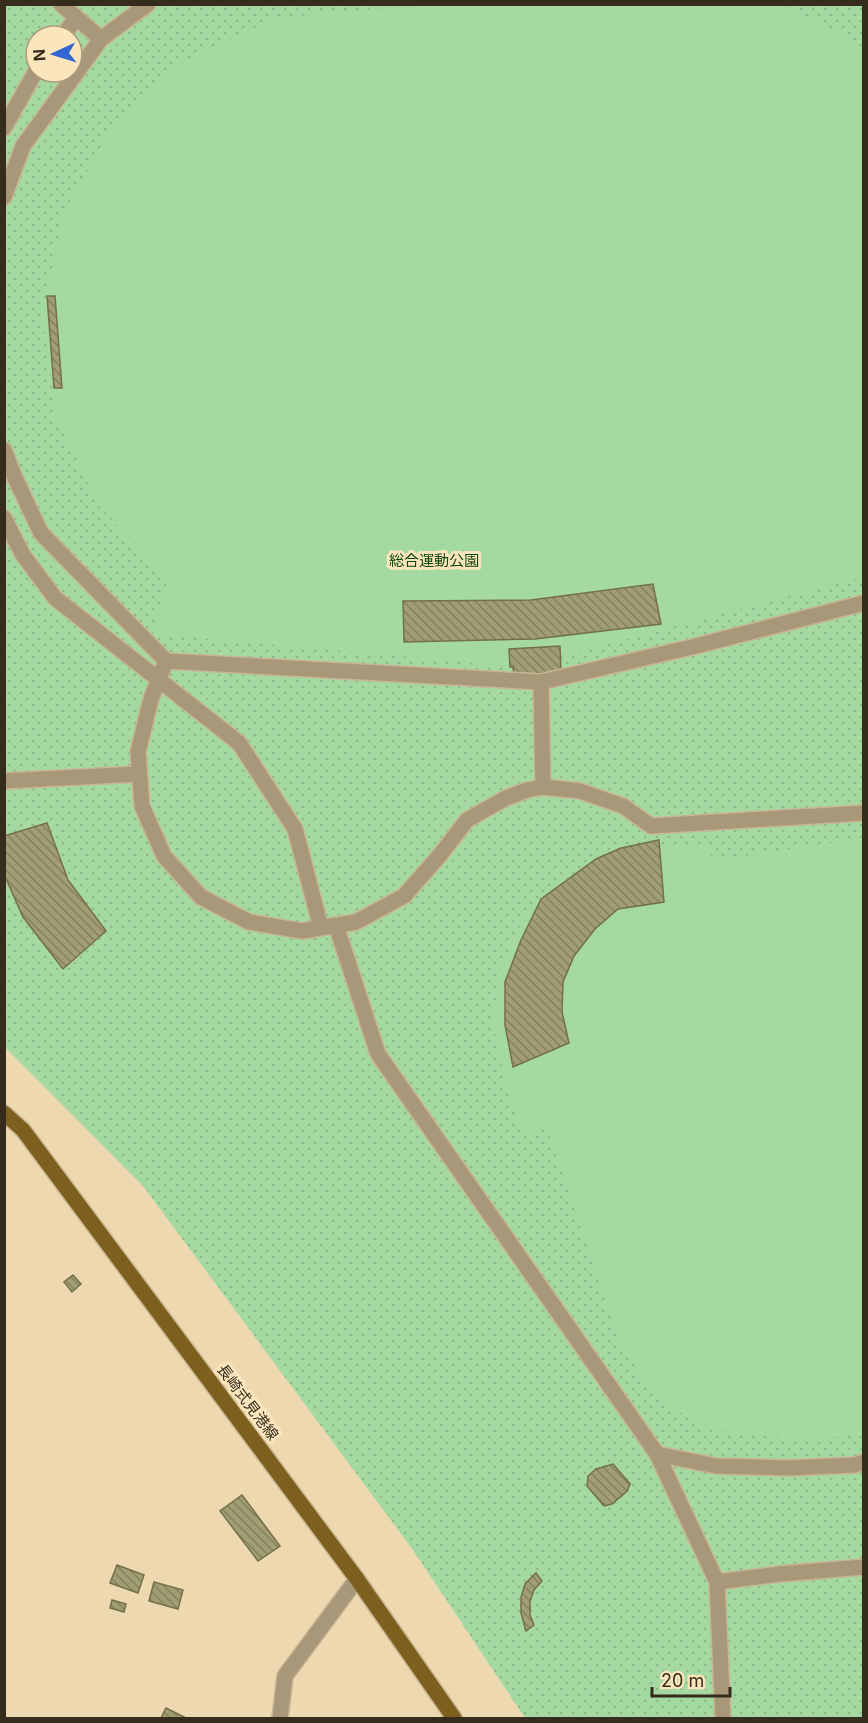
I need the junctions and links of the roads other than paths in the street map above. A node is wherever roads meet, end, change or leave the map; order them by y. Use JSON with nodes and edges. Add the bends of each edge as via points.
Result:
{"nodes":[{"id":1,"x":61,"y":4,"type":"edge"},
{"id":2,"x":148,"y":4,"type":"edge"},
{"id":3,"x":76,"y":18,"type":"junction"},
{"id":4,"x":72,"y":24,"type":"edge"},
{"id":5,"x":101,"y":39,"type":"junction"},
{"id":6,"x":29,"y":84,"type":"edge"},
{"id":7,"x":4,"y":128,"type":"edge"},
{"id":8,"x":4,"y":197,"type":"edge"},
{"id":9,"x":4,"y":450,"type":"edge"},
{"id":10,"x":4,"y":518,"type":"edge"},
{"id":11,"x":864,"y":603,"type":"edge"},
{"id":12,"x":166,"y":661,"type":"junction"},
{"id":13,"x":159,"y":679,"type":"junction"},
{"id":14,"x":541,"y":682,"type":"junction"},
{"id":15,"x":139,"y":774,"type":"junction"},
{"id":16,"x":4,"y":780,"type":"edge"},
{"id":17,"x":543,"y":787,"type":"junction"},
{"id":18,"x":864,"y":813,"type":"edge"},
{"id":19,"x":328,"y":927,"type":"junction"},
{"id":20,"x":4,"y":1113,"type":"edge"},
{"id":21,"x":657,"y":1454,"type":"junction"},
{"id":22,"x":864,"y":1462,"type":"edge"},
{"id":23,"x":864,"y":1568,"type":"edge"},
{"id":24,"x":357,"y":1579,"type":"junction"},
{"id":25,"x":717,"y":1582,"type":"junction"},
{"id":26,"x":280,"y":1719,"type":"edge"},
{"id":27,"x":454,"y":1719,"type":"edge"},
{"id":28,"x":723,"y":1719,"type":"edge"}],
"edges":[{"from":1,"to":3,"type":"street"},
{"from":2,"to":5,"type":"street"},
{"from":3,"to":4,"type":"street"},
{"from":3,"to":5,"type":"street"},
{"from":5,"to":8,"type":"street","via":[[23,146]]},
{"from":6,"to":7,"type":"street"},
{"from":9,"to":12,"type":"street","via":[[41,533]]},
{"from":10,"to":13,"type":"street","via":[[23,555],[56,597]]},
{"from":11,"to":14,"type":"street"},
{"from":12,"to":13,"type":"street"},
{"from":12,"to":14,"type":"street"},
{"from":13,"to":15,"type":"street","via":[[138,752]]},
{"from":13,"to":19,"type":"street","via":[[239,743],[295,829]]},
{"from":14,"to":17,"type":"street"},
{"from":15,"to":16,"type":"street"},
{"from":15,"to":19,"type":"street","via":[[142,806],[164,856],[201,897],[249,922],[303,931]]},
{"from":17,"to":18,"type":"street","via":[[580,791],[623,806],[651,826]]},
{"from":17,"to":19,"type":"street","via":[[506,798],[467,820],[404,896],[356,922]]},
{"from":19,"to":21,"type":"street","via":[[378,1054]]},
{"from":20,"to":24,"type":"main road","name":"長崎式見港線","via":[[23,1130]]},
{"from":21,"to":22,"type":"street","via":[[726,1466],[789,1468]]},
{"from":21,"to":25,"type":"street"},
{"from":23,"to":25,"type":"street"},
{"from":24,"to":26,"type":"street","via":[[285,1676]]},
{"from":24,"to":27,"type":"main road","name":"長崎式見港線"},
{"from":25,"to":28,"type":"street"}]}
